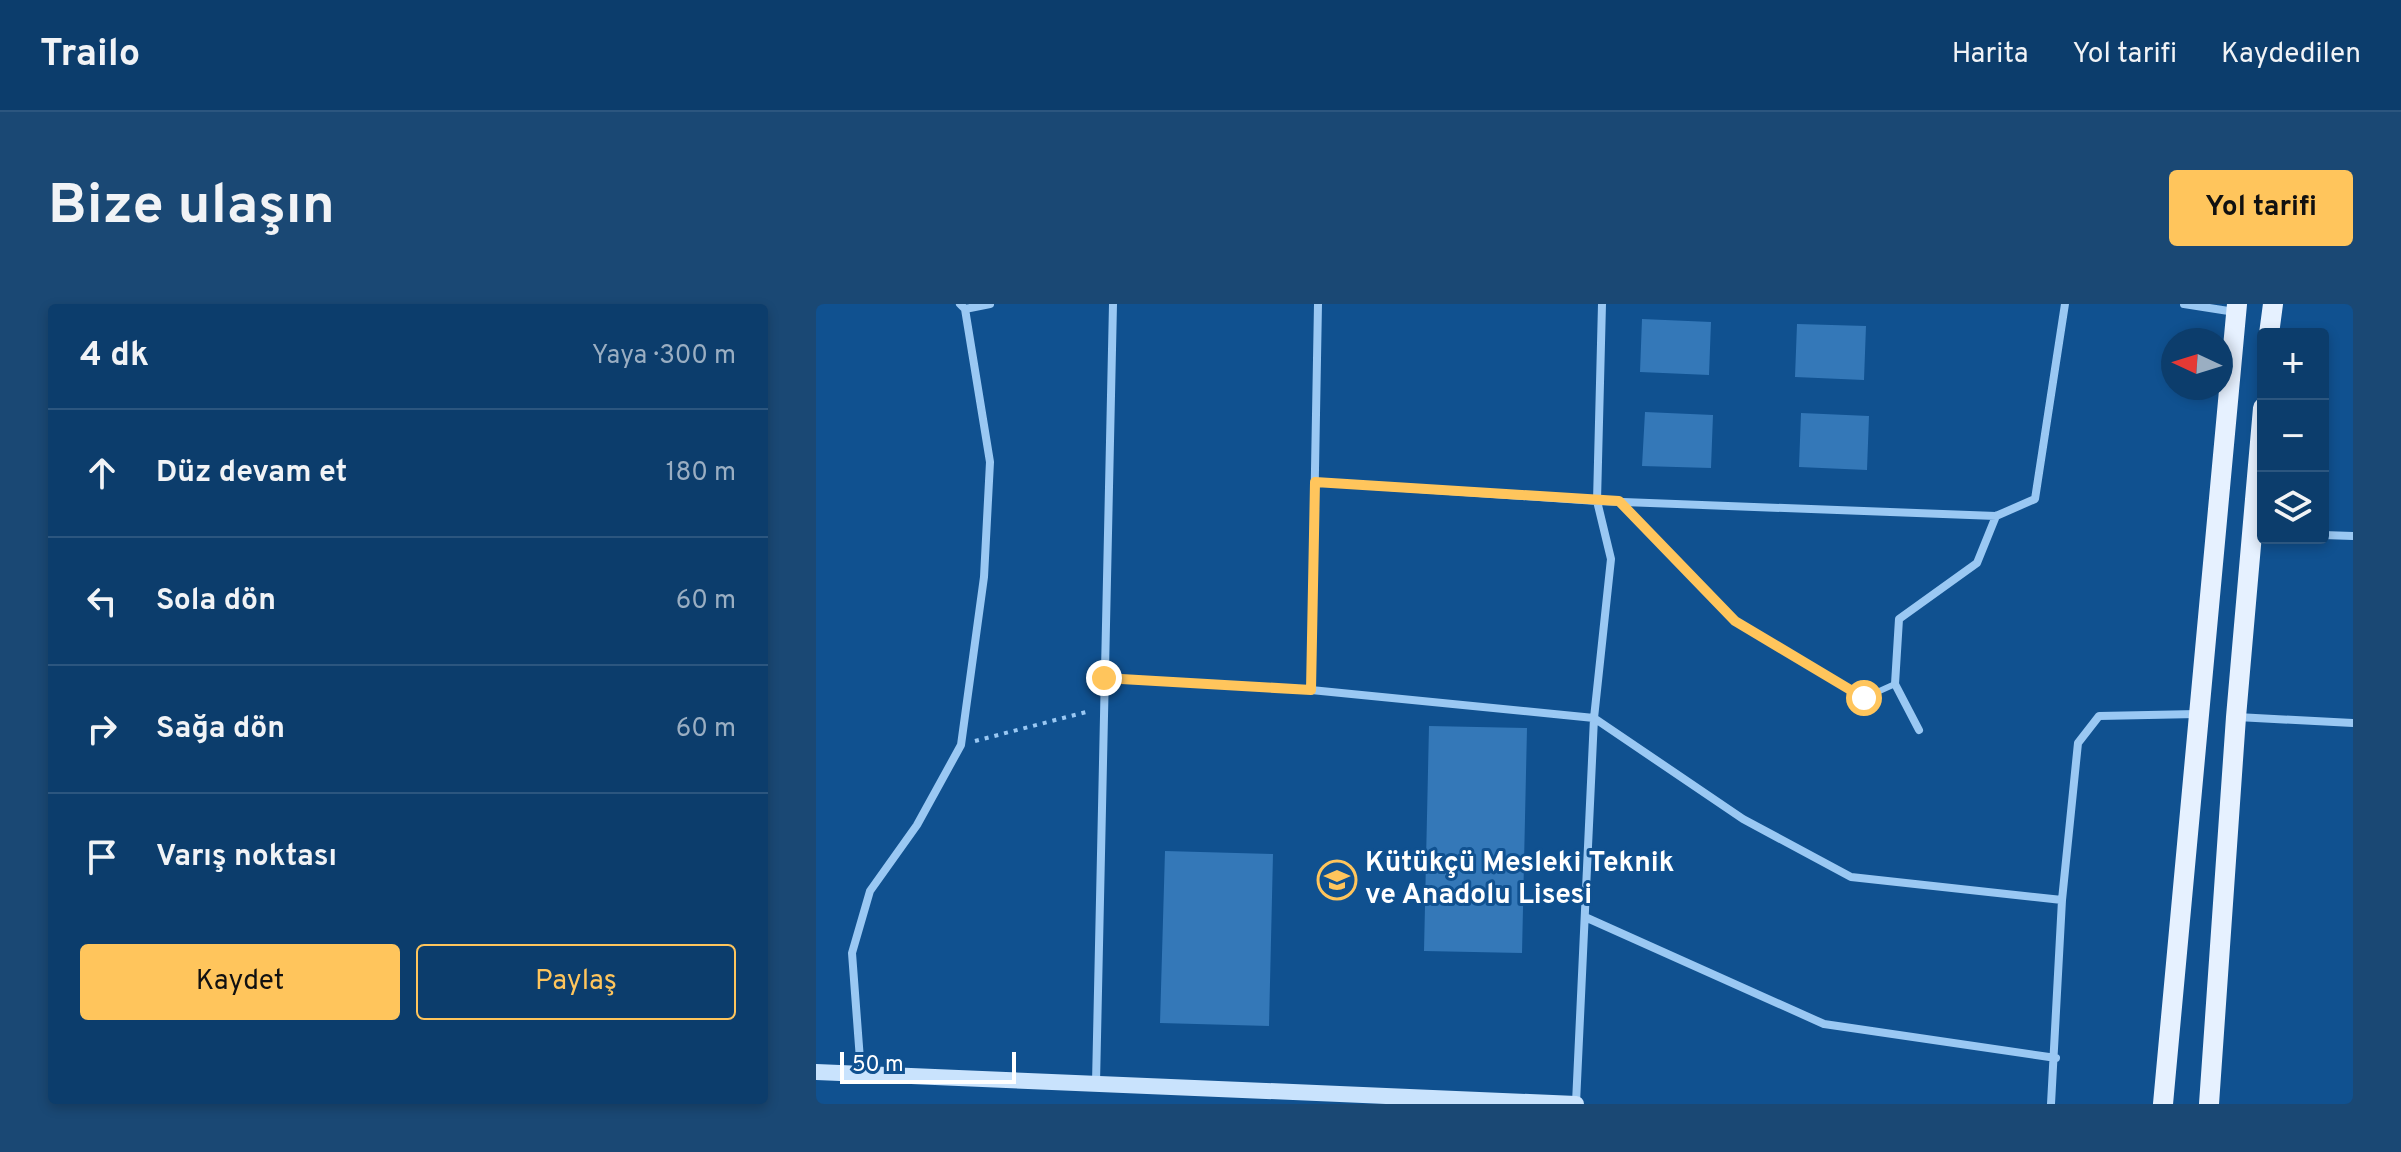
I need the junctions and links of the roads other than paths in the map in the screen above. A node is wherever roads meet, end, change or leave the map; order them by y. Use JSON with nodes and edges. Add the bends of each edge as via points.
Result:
{"nodes":[{"id":1,"x":990,"y":304,"type":"edge"},
{"id":2,"x":1113,"y":304,"type":"edge"},
{"id":3,"x":1318,"y":304,"type":"edge"},
{"id":4,"x":1602,"y":304,"type":"edge"},
{"id":5,"x":2065,"y":304,"type":"edge"},
{"id":6,"x":2184,"y":304,"type":"edge"},
{"id":7,"x":2273,"y":304,"type":"edge"},
{"id":8,"x":962,"y":307,"type":"edge"},
{"id":9,"x":2236,"y":308,"type":"edge"},
{"id":10,"x":2270,"y":328,"type":"edge"},
{"id":11,"x":1315,"y":482,"type":"junction"},
{"id":12,"x":1597,"y":501,"type":"junction"},
{"id":13,"x":1619,"y":501,"type":"junction"},
{"id":14,"x":1996,"y":516,"type":"junction"},
{"id":15,"x":2329,"y":535,"type":"edge"},
{"id":16,"x":2353,"y":536,"type":"edge"},
{"id":17,"x":2257,"y":540,"type":"edge"},
{"id":18,"x":1104,"y":678,"type":"junction"},
{"id":19,"x":1895,"y":684,"type":"junction"},
{"id":20,"x":1311,"y":690,"type":"junction"},
{"id":21,"x":2199,"y":714,"type":"junction"},
{"id":22,"x":2236,"y":717,"type":"junction"},
{"id":23,"x":1594,"y":718,"type":"junction"},
{"id":24,"x":2353,"y":723,"type":"edge"},
{"id":25,"x":1919,"y":730,"type":"dead end"},
{"id":26,"x":2062,"y":900,"type":"junction"},
{"id":27,"x":1585,"y":917,"type":"junction"},
{"id":28,"x":2056,"y":1058,"type":"junction"},
{"id":29,"x":816,"y":1072,"type":"edge"},
{"id":30,"x":861,"y":1074,"type":"junction"},
{"id":31,"x":1096,"y":1084,"type":"junction"},
{"id":32,"x":1576,"y":1104,"type":"edge"},
{"id":33,"x":2051,"y":1104,"type":"edge"},
{"id":34,"x":2163,"y":1104,"type":"edge"},
{"id":35,"x":2209,"y":1104,"type":"edge"}],
"edges":[{"from":1,"to":8,"type":"street"},
{"from":2,"to":18,"type":"street"},
{"from":3,"to":11,"type":"street"},
{"from":4,"to":12,"type":"street"},
{"from":5,"to":14,"type":"street","via":[[2035,499]]},
{"from":6,"to":9,"type":"street"},
{"from":7,"to":10,"type":"main road"},
{"from":8,"to":30,"type":"street","via":[[990,462],[984,577],[961,745],[917,825],[870,891],[852,953]]},
{"from":9,"to":21,"type":"main road"},
{"from":11,"to":12,"type":"street"},
{"from":11,"to":20,"type":"street"},
{"from":12,"to":13,"type":"street"},
{"from":12,"to":23,"type":"street","via":[[1611,559]]},
{"from":13,"to":14,"type":"street"},
{"from":13,"to":19,"type":"lane","via":[[1735,621],[1864,698]]},
{"from":14,"to":19,"type":"street","via":[[1977,563],[1899,619]]},
{"from":15,"to":16,"type":"street"},
{"from":17,"to":22,"type":"main road"},
{"from":18,"to":20,"type":"street"},
{"from":18,"to":31,"type":"street"},
{"from":19,"to":25,"type":"street"},
{"from":20,"to":23,"type":"street"},
{"from":21,"to":26,"type":"street","via":[[2099,716],[2078,743]]},
{"from":21,"to":34,"type":"main road"},
{"from":22,"to":24,"type":"street"},
{"from":22,"to":35,"type":"main road"},
{"from":23,"to":26,"type":"street","via":[[1743,819],[1851,877]]},
{"from":23,"to":27,"type":"street"},
{"from":26,"to":28,"type":"street"},
{"from":27,"to":28,"type":"street","via":[[1824,1024]]},
{"from":27,"to":32,"type":"street"},
{"from":28,"to":33,"type":"street"},
{"from":29,"to":30,"type":"main road"},
{"from":30,"to":31,"type":"main road"},
{"from":31,"to":32,"type":"main road"}]}
